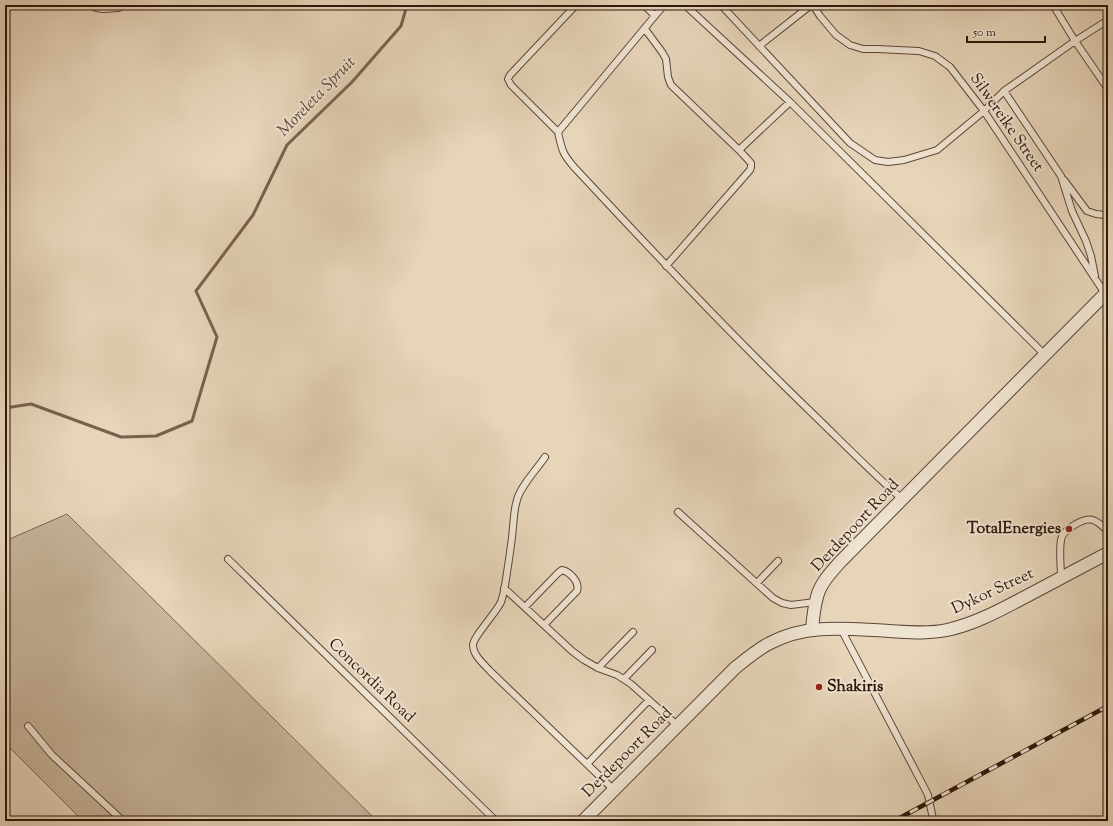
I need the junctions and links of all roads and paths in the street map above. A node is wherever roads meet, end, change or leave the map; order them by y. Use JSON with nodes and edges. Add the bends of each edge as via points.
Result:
{"nodes":[{"id":1,"x":97,"y":5,"type":"edge"},
{"id":2,"x":118,"y":5,"type":"edge"},
{"id":3,"x":576,"y":5,"type":"edge"},
{"id":4,"x":644,"y":5,"type":"edge"},
{"id":5,"x":664,"y":5,"type":"edge"},
{"id":6,"x":685,"y":5,"type":"edge"},
{"id":7,"x":721,"y":5,"type":"edge"},
{"id":8,"x":812,"y":5,"type":"edge"},
{"id":9,"x":1053,"y":5,"type":"edge"},
{"id":10,"x":655,"y":16,"type":"junction"},
{"id":11,"x":1108,"y":20,"type":"edge"},
{"id":12,"x":645,"y":29,"type":"junction"},
{"id":13,"x":1075,"y":41,"type":"junction"},
{"id":14,"x":759,"y":46,"type":"junction"},
{"id":15,"x":1108,"y":89,"type":"edge"},
{"id":16,"x":1004,"y":91,"type":"junction"},
{"id":17,"x":790,"y":102,"type":"junction"},
{"id":18,"x":984,"y":111,"type":"junction"},
{"id":19,"x":558,"y":132,"type":"junction"},
{"id":20,"x":739,"y":150,"type":"junction"},
{"id":21,"x":1061,"y":176,"type":"junction"},
{"id":22,"x":1108,"y":214,"type":"edge"},
{"id":23,"x":666,"y":266,"type":"junction"},
{"id":24,"x":1096,"y":279,"type":"junction"},
{"id":25,"x":1107,"y":294,"type":"edge"},
{"id":26,"x":1045,"y":355,"type":"junction"},
{"id":27,"x":545,"y":457,"type":"dead end"},
{"id":28,"x":902,"y":499,"type":"junction"},
{"id":29,"x":678,"y":512,"type":"dead end"},
{"id":30,"x":1108,"y":531,"type":"edge"},
{"id":31,"x":1108,"y":553,"type":"edge"},
{"id":32,"x":228,"y":559,"type":"dead end"},
{"id":33,"x":778,"y":561,"type":"dead end"},
{"id":34,"x":1061,"y":578,"type":"junction"},
{"id":35,"x":757,"y":583,"type":"junction"},
{"id":36,"x":504,"y":588,"type":"junction"},
{"id":37,"x":815,"y":602,"type":"junction"},
{"id":38,"x":525,"y":607,"type":"junction"},
{"id":39,"x":544,"y":625,"type":"junction"},
{"id":40,"x":841,"y":628,"type":"junction"},
{"id":41,"x":812,"y":629,"type":"junction"},
{"id":42,"x":633,"y":632,"type":"dead end"},
{"id":43,"x":652,"y":650,"type":"dead end"},
{"id":44,"x":598,"y":668,"type":"junction"},
{"id":45,"x":624,"y":679,"type":"junction"},
{"id":46,"x":649,"y":700,"type":"junction"},
{"id":47,"x":28,"y":726,"type":"dead end"},
{"id":48,"x":678,"y":726,"type":"junction"},
{"id":49,"x":587,"y":764,"type":"junction"},
{"id":50,"x":614,"y":790,"type":"junction"},
{"id":51,"x":123,"y":821,"type":"edge"},
{"id":52,"x":496,"y":821,"type":"edge"},
{"id":53,"x":584,"y":821,"type":"edge"},
{"id":54,"x":933,"y":821,"type":"edge"}],
"edges":[{"from":1,"to":2,"type":"street"},
{"from":3,"to":19,"type":"lane","via":[[508,79]]},
{"from":4,"to":10,"type":"lane"},
{"from":5,"to":10,"type":"lane"},
{"from":6,"to":17,"type":"lane"},
{"from":7,"to":14,"type":"lane"},
{"from":8,"to":14,"type":"lane"},
{"from":8,"to":18,"type":"lane","name":"Silwereike Street","via":[[836,35],[850,46],[863,49],[919,51],[935,56],[950,68]]},
{"from":9,"to":13,"type":"lane"},
{"from":10,"to":12,"type":"lane"},
{"from":11,"to":13,"type":"lane"},
{"from":12,"to":19,"type":"lane"},
{"from":12,"to":20,"type":"lane","via":[[666,59],[671,85]]},
{"from":13,"to":15,"type":"lane"},
{"from":13,"to":16,"type":"lane"},
{"from":14,"to":18,"type":"lane","via":[[850,143],[875,160],[904,160],[937,150]]},
{"from":16,"to":18,"type":"lane"},
{"from":16,"to":21,"type":"lane"},
{"from":17,"to":20,"type":"lane"},
{"from":17,"to":26,"type":"lane"},
{"from":18,"to":24,"type":"lane","name":"Silwereike Street"},
{"from":19,"to":23,"type":"lane","via":[[565,157]]},
{"from":20,"to":23,"type":"lane","via":[[751,164],[750,170]]},
{"from":21,"to":22,"type":"lane","via":[[1087,211]]},
{"from":21,"to":24,"type":"lane","via":[[1072,211],[1086,241]]},
{"from":23,"to":28,"type":"lane","via":[[767,369]]},
{"from":24,"to":25,"type":"lane","name":"Silwereike Street"},
{"from":25,"to":26,"type":"street","name":"Derdepoort Road"},
{"from":26,"to":28,"type":"street","name":"Derdepoort Road"},
{"from":27,"to":36,"type":"lane","via":[[523,486],[517,499]]},
{"from":28,"to":37,"type":"street","name":"Derdepoort Road","via":[[840,562],[824,582]]},
{"from":29,"to":35,"type":"lane"},
{"from":30,"to":34,"type":"lane","via":[[1091,519],[1063,533]]},
{"from":31,"to":34,"type":"street","name":"Dykor Street"},
{"from":32,"to":52,"type":"lane","name":"Concordia Road"},
{"from":33,"to":35,"type":"lane"},
{"from":34,"to":40,"type":"street","name":"Dykor Street","via":[[976,621],[948,630],[916,633]]},
{"from":35,"to":37,"type":"lane","via":[[782,603],[791,605]]},
{"from":36,"to":38,"type":"lane"},
{"from":36,"to":49,"type":"lane","via":[[500,603],[473,643],[475,652],[491,672]]},
{"from":37,"to":41,"type":"street","name":"Derdepoort Road"},
{"from":38,"to":39,"type":"lane"},
{"from":38,"to":39,"type":"lane","via":[[558,573],[566,571],[579,586],[577,591]]},
{"from":39,"to":44,"type":"lane","via":[[572,651]]},
{"from":40,"to":41,"type":"street","name":"Dykor Street"},
{"from":40,"to":54,"type":"lane","via":[[925,789]]},
{"from":41,"to":48,"type":"street","name":"Derdepoort Road","via":[[790,634],[752,654]]},
{"from":42,"to":44,"type":"lane"},
{"from":43,"to":45,"type":"lane"},
{"from":44,"to":45,"type":"lane"},
{"from":45,"to":46,"type":"lane"},
{"from":46,"to":48,"type":"lane"},
{"from":46,"to":49,"type":"lane"},
{"from":47,"to":51,"type":"lane","via":[[57,760]]},
{"from":48,"to":50,"type":"street","name":"Derdepoort Road"},
{"from":49,"to":50,"type":"lane"},
{"from":50,"to":53,"type":"street","name":"Derdepoort Road"}]}
